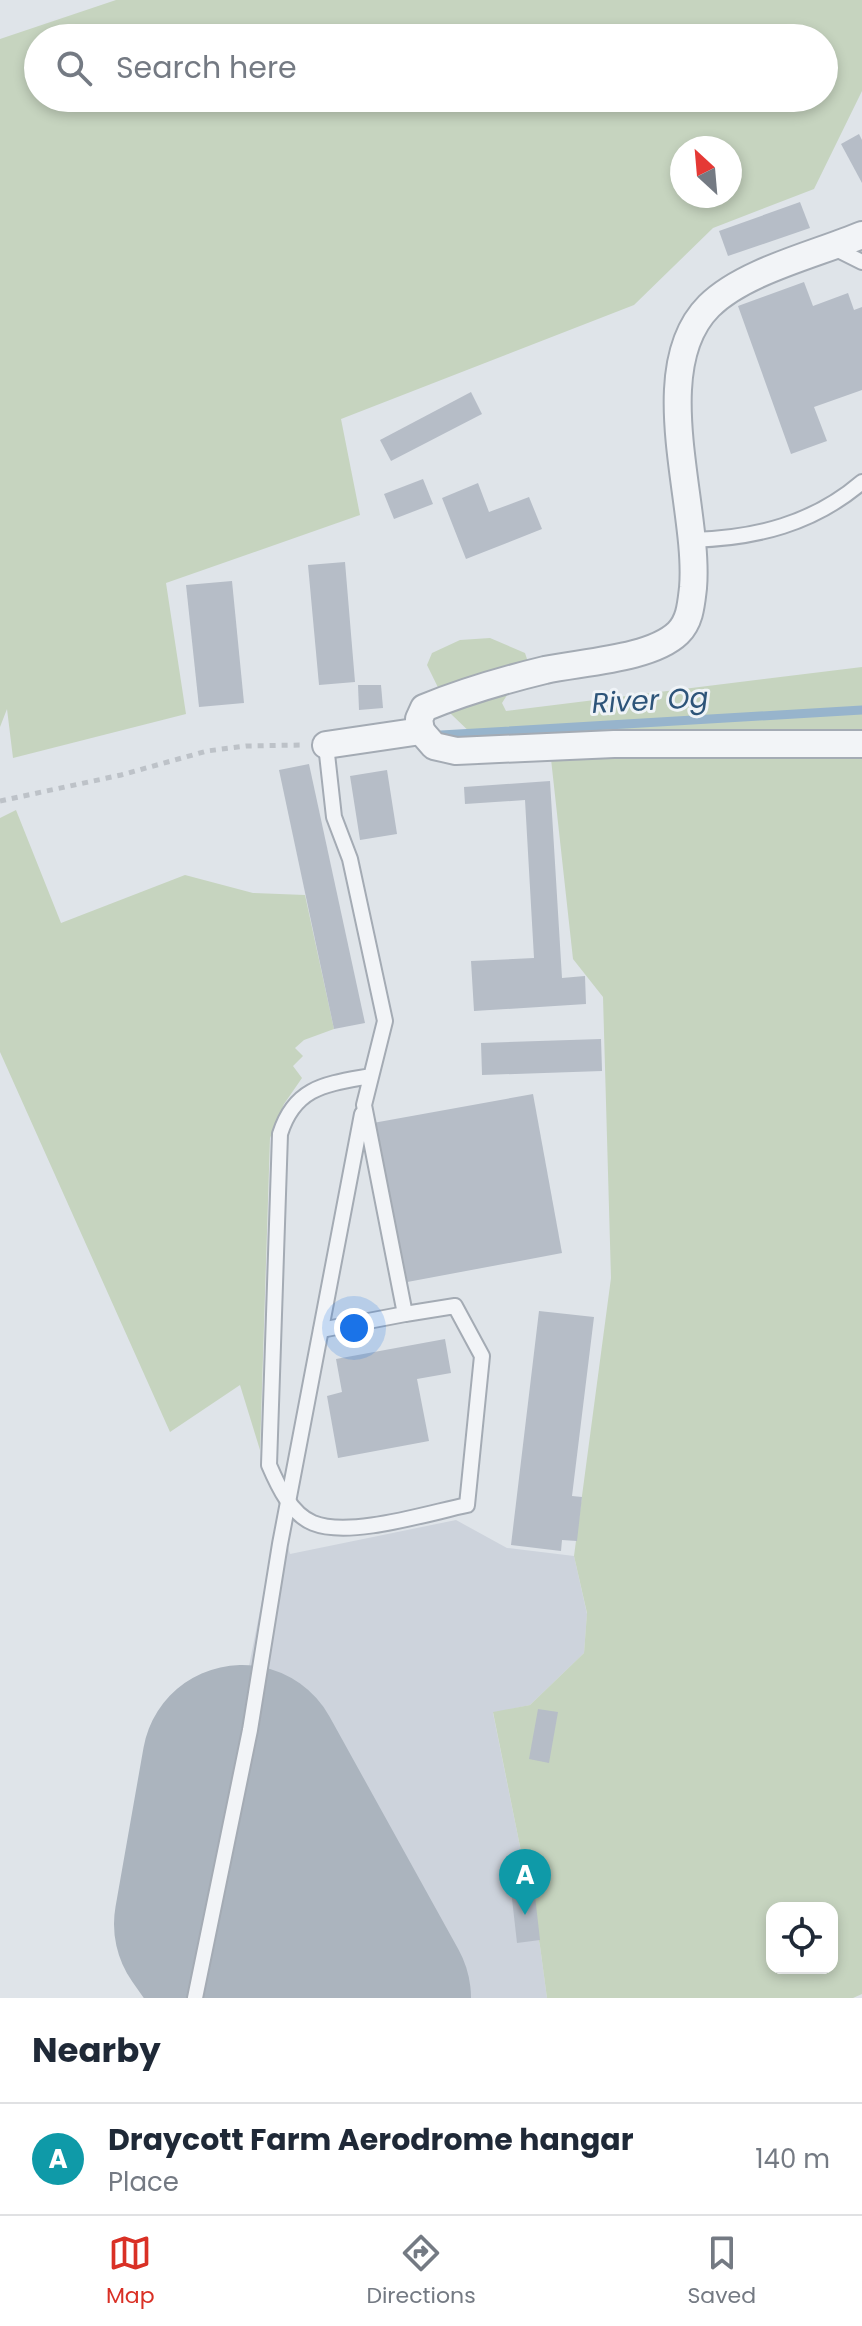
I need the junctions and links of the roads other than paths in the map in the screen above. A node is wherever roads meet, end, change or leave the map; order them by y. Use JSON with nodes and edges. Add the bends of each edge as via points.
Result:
{"nodes":[{"id":1,"x":862,"y":235,"type":"edge"},
{"id":2,"x":832,"y":247,"type":"junction"},
{"id":3,"x":862,"y":262,"type":"edge"},
{"id":4,"x":862,"y":482,"type":"edge"},
{"id":5,"x":693,"y":540,"type":"junction"},
{"id":6,"x":421,"y":731,"type":"junction"},
{"id":7,"x":862,"y":744,"type":"edge"},
{"id":8,"x":326,"y":745,"type":"joint"},
{"id":9,"x":371,"y":1076,"type":"junction"},
{"id":10,"x":364,"y":1105,"type":"junction"},
{"id":11,"x":405,"y":1314,"type":"junction"},
{"id":12,"x":321,"y":1330,"type":"junction"},
{"id":13,"x":288,"y":1501,"type":"junction"},
{"id":14,"x":195,"y":1998,"type":"edge"}],
"edges":[{"from":1,"to":2,"type":"street"},
{"from":2,"to":3,"type":"lane"},
{"from":2,"to":5,"type":"street","via":[[717,298],[690,336],[677,408]]},
{"from":4,"to":5,"type":"lane","via":[[802,521],[739,538]]},
{"from":5,"to":6,"type":"street","via":[[691,607],[677,635],[652,649],[457,694],[424,708]]},
{"from":6,"to":7,"type":"street","via":[[434,746],[456,751],[614,744]]},
{"from":6,"to":8,"type":"street"},
{"from":8,"to":9,"type":"lane","via":[[334,817],[350,859],[385,1021]]},
{"from":9,"to":10,"type":"lane"},
{"from":9,"to":13,"type":"lane","via":[[306,1093],[287,1113],[280,1134],[269,1465]]},
{"from":10,"to":11,"type":"lane"},
{"from":10,"to":12,"type":"lane"},
{"from":11,"to":12,"type":"lane"},
{"from":11,"to":13,"type":"lane","via":[[455,1306],[482,1356],[467,1505],[343,1528],[314,1524]]},
{"from":12,"to":13,"type":"lane"},
{"from":13,"to":14,"type":"lane","via":[[250,1730]]}]}
